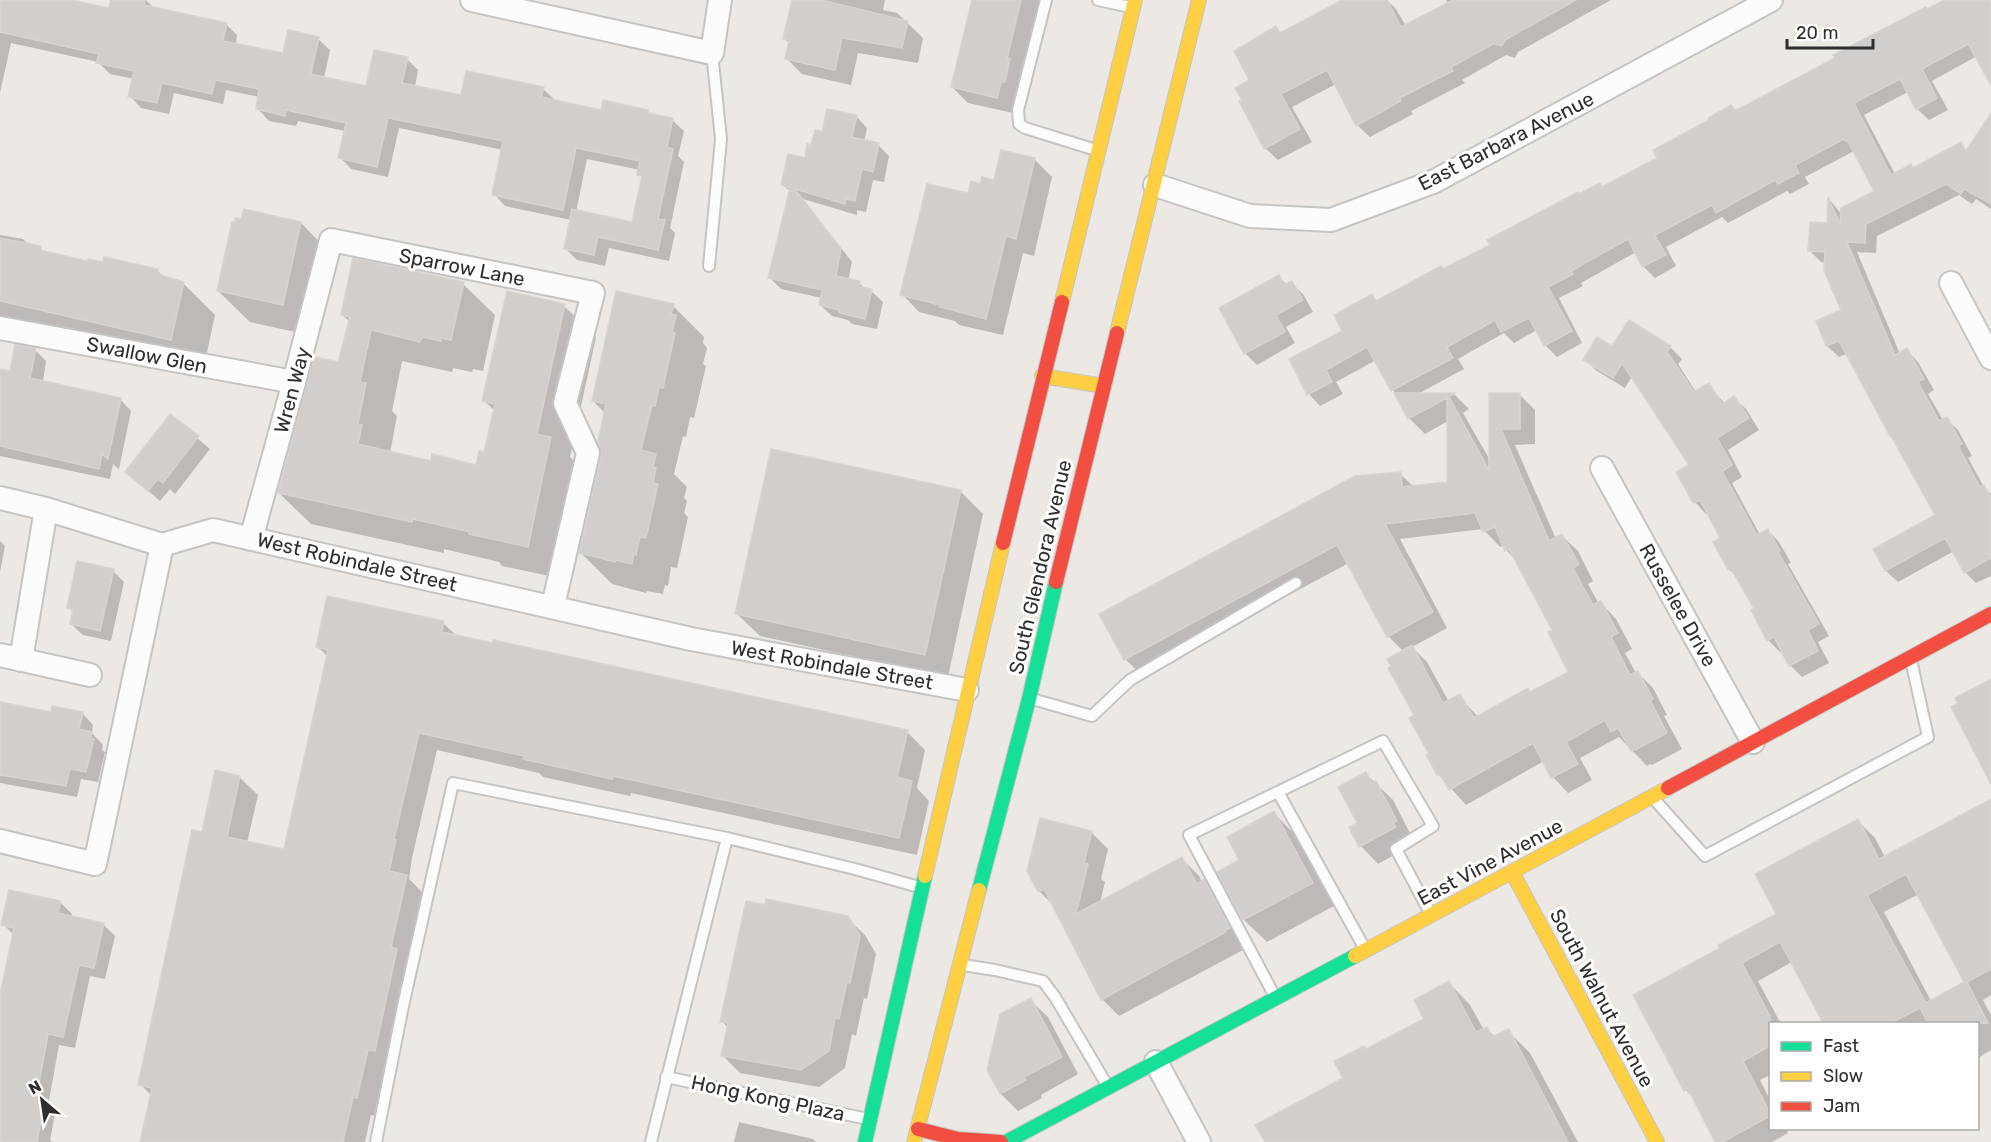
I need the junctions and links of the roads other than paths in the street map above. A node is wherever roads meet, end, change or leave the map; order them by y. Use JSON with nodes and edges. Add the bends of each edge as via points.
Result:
{"nodes":[{"id":1,"x":472,"y":0,"type":"edge"},
{"id":2,"x":720,"y":0,"type":"edge"},
{"id":3,"x":1046,"y":0,"type":"edge"},
{"id":4,"x":1098,"y":0,"type":"edge"},
{"id":5,"x":1199,"y":0,"type":"edge"},
{"id":6,"x":1771,"y":0,"type":"edge"},
{"id":7,"x":1134,"y":4,"type":"edge"},
{"id":8,"x":712,"y":53,"type":"junction"},
{"id":9,"x":1098,"y":151,"type":"junction"},
{"id":10,"x":1155,"y":185,"type":"junction"},
{"id":11,"x":331,"y":240,"type":"joint"},
{"id":12,"x":709,"y":266,"type":"dead end"},
{"id":13,"x":1951,"y":283,"type":"dead end"},
{"id":14,"x":0,"y":328,"type":"edge"},
{"id":15,"x":1991,"y":358,"type":"edge"},
{"id":16,"x":1042,"y":376,"type":"junction"},
{"id":17,"x":294,"y":382,"type":"junction"},
{"id":18,"x":1104,"y":386,"type":"junction"},
{"id":19,"x":1602,"y":468,"type":"dead end"},
{"id":20,"x":0,"y":498,"type":"edge"},
{"id":21,"x":46,"y":509,"type":"junction"},
{"id":22,"x":251,"y":539,"type":"junction"},
{"id":23,"x":162,"y":545,"type":"junction"},
{"id":24,"x":1296,"y":583,"type":"dead end"},
{"id":25,"x":554,"y":606,"type":"junction"},
{"id":26,"x":1991,"y":614,"type":"edge"},
{"id":27,"x":11,"y":657,"type":"edge"},
{"id":28,"x":1910,"y":657,"type":"junction"},
{"id":29,"x":90,"y":675,"type":"dead end"},
{"id":30,"x":967,"y":690,"type":"junction"},
{"id":31,"x":1029,"y":699,"type":"junction"},
{"id":32,"x":1753,"y":742,"type":"junction"},
{"id":33,"x":1278,"y":792,"type":"junction"},
{"id":34,"x":1652,"y":797,"type":"junction"},
{"id":35,"x":727,"y":838,"type":"junction"},
{"id":36,"x":0,"y":842,"type":"edge"},
{"id":37,"x":1512,"y":872,"type":"junction"},
{"id":38,"x":922,"y":888,"type":"junction"},
{"id":39,"x":1431,"y":915,"type":"junction"},
{"id":40,"x":1366,"y":950,"type":"junction"},
{"id":41,"x":960,"y":964,"type":"junction"},
{"id":42,"x":1275,"y":998,"type":"junction"},
{"id":43,"x":1156,"y":1062,"type":"junction"},
{"id":44,"x":666,"y":1077,"type":"junction"},
{"id":45,"x":1108,"y":1087,"type":"junction"},
{"id":46,"x":871,"y":1119,"type":"junction"},
{"id":47,"x":916,"y":1136,"type":"edge"},
{"id":48,"x":975,"y":1141,"type":"edge"},
{"id":49,"x":376,"y":1142,"type":"edge"},
{"id":50,"x":651,"y":1142,"type":"edge"},
{"id":51,"x":865,"y":1142,"type":"edge"},
{"id":52,"x":1001,"y":1142,"type":"edge"},
{"id":53,"x":1006,"y":1142,"type":"edge"},
{"id":54,"x":1199,"y":1142,"type":"edge"},
{"id":55,"x":1657,"y":1142,"type":"edge"}],
"edges":[{"from":1,"to":8,"type":"street"},
{"from":2,"to":8,"type":"street"},
{"from":3,"to":9,"type":"lane","via":[[1018,110],[1019,124]]},
{"from":4,"to":7,"type":"lane"},
{"from":5,"to":10,"type":"main road","name":"South Glendora Avenue"},
{"from":6,"to":10,"type":"street","name":"East Barbara Avenue","via":[[1433,182],[1331,220],[1250,216]]},
{"from":7,"to":9,"type":"main road","name":"South Glendora Avenue"},
{"from":8,"to":12,"type":"lane","via":[[721,138]]},
{"from":9,"to":16,"type":"main road","name":"South Glendora Avenue"},
{"from":10,"to":18,"type":"main road","name":"South Glendora Avenue"},
{"from":11,"to":17,"type":"street","name":"Wren Way"},
{"from":11,"to":25,"type":"street","name":"Sparrow Lane","via":[[593,293],[565,403],[588,453]]},
{"from":13,"to":15,"type":"street"},
{"from":14,"to":17,"type":"street","name":"Swallow Glen"},
{"from":16,"to":18,"type":"main road"},
{"from":16,"to":30,"type":"main road","name":"South Glendora Avenue"},
{"from":17,"to":22,"type":"street","name":"Wren Way"},
{"from":18,"to":31,"type":"main road","name":"South Glendora Avenue"},
{"from":19,"to":32,"type":"street","name":"Russelee Drive"},
{"from":20,"to":21,"type":"street"},
{"from":21,"to":23,"type":"street"},
{"from":21,"to":27,"type":"street"},
{"from":22,"to":23,"type":"street","name":"West Robindale Street","via":[[213,530]]},
{"from":22,"to":25,"type":"street","name":"West Robindale Street"},
{"from":23,"to":36,"type":"street","via":[[94,864]]},
{"from":24,"to":31,"type":"lane","via":[[1130,680],[1092,716]]},
{"from":25,"to":30,"type":"street","name":"West Robindale Street","via":[[742,649]]},
{"from":26,"to":28,"type":"main road","name":"East Vine Avenue"},
{"from":27,"to":29,"type":"street"},
{"from":28,"to":32,"type":"main road","name":"East Vine Avenue"},
{"from":28,"to":34,"type":"lane","via":[[1928,737],[1705,856]]},
{"from":30,"to":38,"type":"main road","name":"South Glendora Avenue"},
{"from":31,"to":41,"type":"main road","name":"South Glendora Avenue"},
{"from":32,"to":34,"type":"main road","name":"East Vine Avenue"},
{"from":33,"to":39,"type":"lane","via":[[1383,741],[1433,826],[1396,849]]},
{"from":33,"to":40,"type":"lane"},
{"from":33,"to":42,"type":"lane","via":[[1189,835]]},
{"from":34,"to":37,"type":"main road","name":"East Vine Avenue"},
{"from":35,"to":38,"type":"lane"},
{"from":35,"to":44,"type":"lane"},
{"from":35,"to":49,"type":"lane","via":[[453,783]]},
{"from":37,"to":39,"type":"main road","name":"East Vine Avenue"},
{"from":37,"to":55,"type":"main road","name":"South Walnut Avenue"},
{"from":38,"to":46,"type":"main road","name":"South Glendora Avenue"},
{"from":39,"to":40,"type":"main road","name":"East Vine Avenue"},
{"from":40,"to":42,"type":"main road","name":"East Vine Avenue"},
{"from":41,"to":45,"type":"lane","via":[[1042,981]]},
{"from":41,"to":47,"type":"main road","name":"South Glendora Avenue"},
{"from":42,"to":43,"type":"main road","name":"East Vine Avenue"},
{"from":43,"to":45,"type":"main road","name":"East Vine Avenue"},
{"from":43,"to":54,"type":"street"},
{"from":44,"to":46,"type":"lane","name":"Hong Kong Plaza"},
{"from":44,"to":50,"type":"lane"},
{"from":45,"to":53,"type":"main road","name":"East Vine Avenue"},
{"from":46,"to":51,"type":"main road","name":"South Glendora Avenue"},
{"from":47,"to":48,"type":"main road"},
{"from":48,"to":52,"type":"main road"}]}
